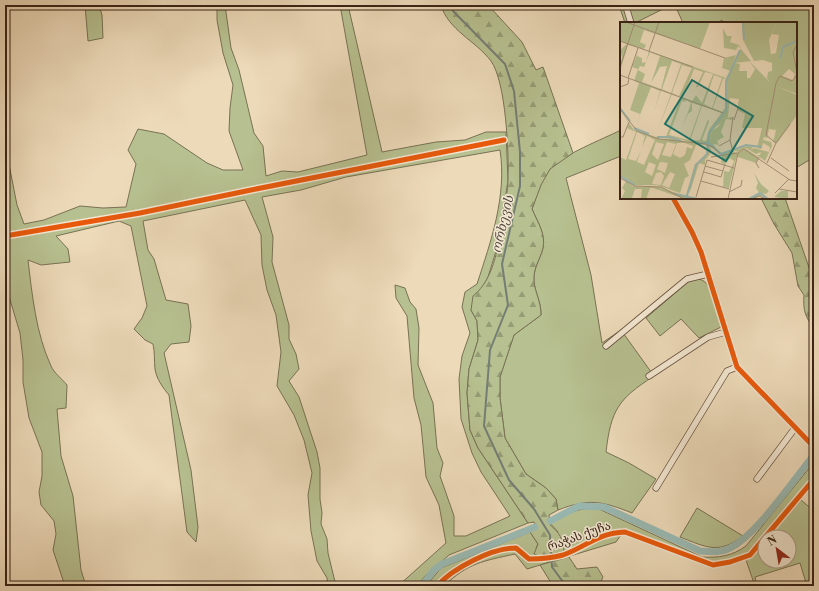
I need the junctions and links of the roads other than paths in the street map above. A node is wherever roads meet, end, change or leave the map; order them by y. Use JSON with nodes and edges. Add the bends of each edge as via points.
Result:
{"nodes":[{"id":1,"x":626,"y":7,"type":"dead end"},
{"id":2,"x":631,"y":22,"type":"edge"},
{"id":3,"x":504,"y":140,"type":"dead end"},
{"id":4,"x":674,"y":199,"type":"edge"},
{"id":5,"x":5,"y":236,"type":"edge"},
{"id":6,"x":708,"y":274,"type":"junction"},
{"id":7,"x":726,"y":332,"type":"junction"},
{"id":8,"x":606,"y":346,"type":"dead end"},
{"id":9,"x":736,"y":367,"type":"junction"},
{"id":10,"x":649,"y":376,"type":"dead end"},
{"id":11,"x":795,"y":428,"type":"junction"},
{"id":12,"x":812,"y":446,"type":"edge"},
{"id":13,"x":757,"y":479,"type":"dead end"},
{"id":14,"x":814,"y":479,"type":"edge"},
{"id":15,"x":656,"y":488,"type":"dead end"},
{"id":16,"x":437,"y":586,"type":"edge"}],
"edges":[{"from":1,"to":2,"type":"street"},
{"from":3,"to":5,"type":"street","via":[[140,213]]},
{"from":4,"to":6,"type":"street","via":[[692,232]]},
{"from":6,"to":7,"type":"street"},
{"from":6,"to":8,"type":"street","via":[[687,279]]},
{"from":7,"to":9,"type":"street"},
{"from":7,"to":10,"type":"street","via":[[708,337]]},
{"from":9,"to":11,"type":"street"},
{"from":9,"to":15,"type":"street","via":[[727,371]]},
{"from":11,"to":12,"type":"street"},
{"from":11,"to":13,"type":"street"},
{"from":14,"to":16,"type":"street","name":"რაჭას ქუჩა","via":[[750,555],[739,560],[713,565],[625,532],[613,532],[568,552],[547,558],[529,559],[519,549],[512,548],[478,559],[451,572]]}]}
